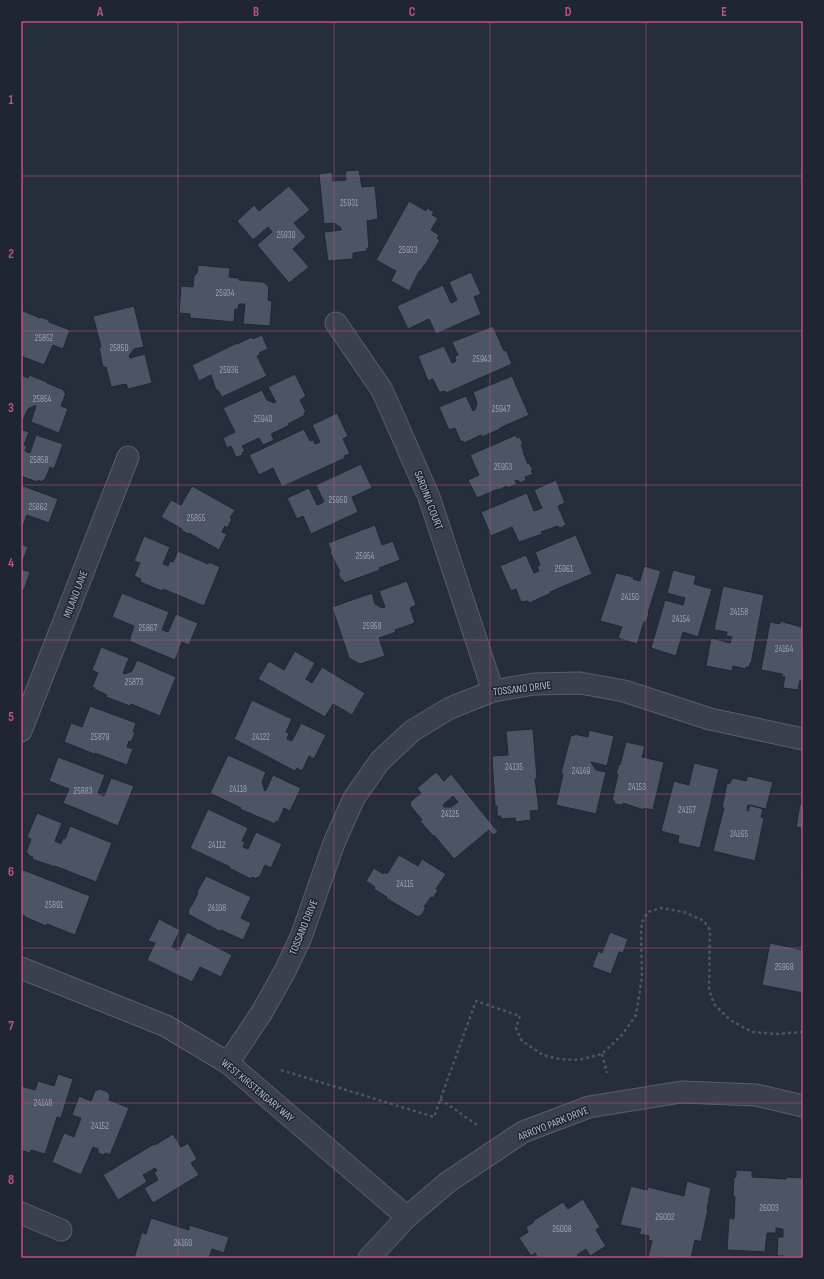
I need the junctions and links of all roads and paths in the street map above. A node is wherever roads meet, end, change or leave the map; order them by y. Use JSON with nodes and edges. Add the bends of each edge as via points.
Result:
{"nodes":[{"id":1,"x":336,"y":323,"type":"dead end"},
{"id":2,"x":128,"y":457,"type":"dead end"},
{"id":3,"x":493,"y":691,"type":"junction"},
{"id":4,"x":21,"y":731,"type":"edge"},
{"id":5,"x":803,"y":739,"type":"edge"},
{"id":6,"x":21,"y":968,"type":"edge"},
{"id":7,"x":803,"y":1032,"type":"edge"},
{"id":8,"x":602,"y":1054,"type":"junction"},
{"id":9,"x":228,"y":1063,"type":"junction"},
{"id":10,"x":281,"y":1070,"type":"dead end"},
{"id":11,"x":607,"y":1073,"type":"dead end"},
{"id":12,"x":440,"y":1099,"type":"junction"},
{"id":13,"x":803,"y":1106,"type":"edge"},
{"id":14,"x":477,"y":1125,"type":"dead end"},
{"id":15,"x":21,"y":1213,"type":"edge"},
{"id":16,"x":407,"y":1217,"type":"junction"},
{"id":17,"x":61,"y":1230,"type":"dead end"},
{"id":18,"x":369,"y":1258,"type":"edge"}],
"edges":[{"from":1,"to":3,"type":"street","name":"SARDINIA COURT","via":[[382,390],[429,497]]},
{"from":2,"to":4,"type":"street","name":"MILANO LANE"},
{"from":3,"to":5,"type":"street","name":"TOSSANO DRIVE","via":[[534,684],[580,683],[624,691],[710,719]]},
{"from":3,"to":9,"type":"street","name":"TOSSANO DRIVE","via":[[450,708],[412,731],[380,761],[354,798],[334,843],[302,937],[262,1012]]},
{"from":6,"to":9,"type":"street","name":"WEST KIRSTENGARY WAY","via":[[166,1026]]},
{"from":7,"to":8,"type":"path","via":[[752,1032],[730,1020],[714,1004],[709,990],[710,930],[704,921],[684,912],[661,908],[648,912],[642,922],[642,977],[636,1015],[622,1035]]},
{"from":8,"to":11,"type":"path"},
{"from":8,"to":12,"type":"path","via":[[578,1060],[543,1055],[522,1041],[516,1028],[520,1016],[476,1001]]},
{"from":9,"to":16,"type":"street","name":"WEST KIRSTENGARY WAY"},
{"from":10,"to":12,"type":"path","via":[[434,1117]]},
{"from":12,"to":14,"type":"path"},
{"from":13,"to":16,"type":"street","name":"ARROYO PARK DRIVE","via":[[756,1095],[681,1092],[589,1107],[523,1132],[448,1182]]},
{"from":15,"to":17,"type":"street"},
{"from":16,"to":18,"type":"street","name":"ARROYO PARK DRIVE"}]}
